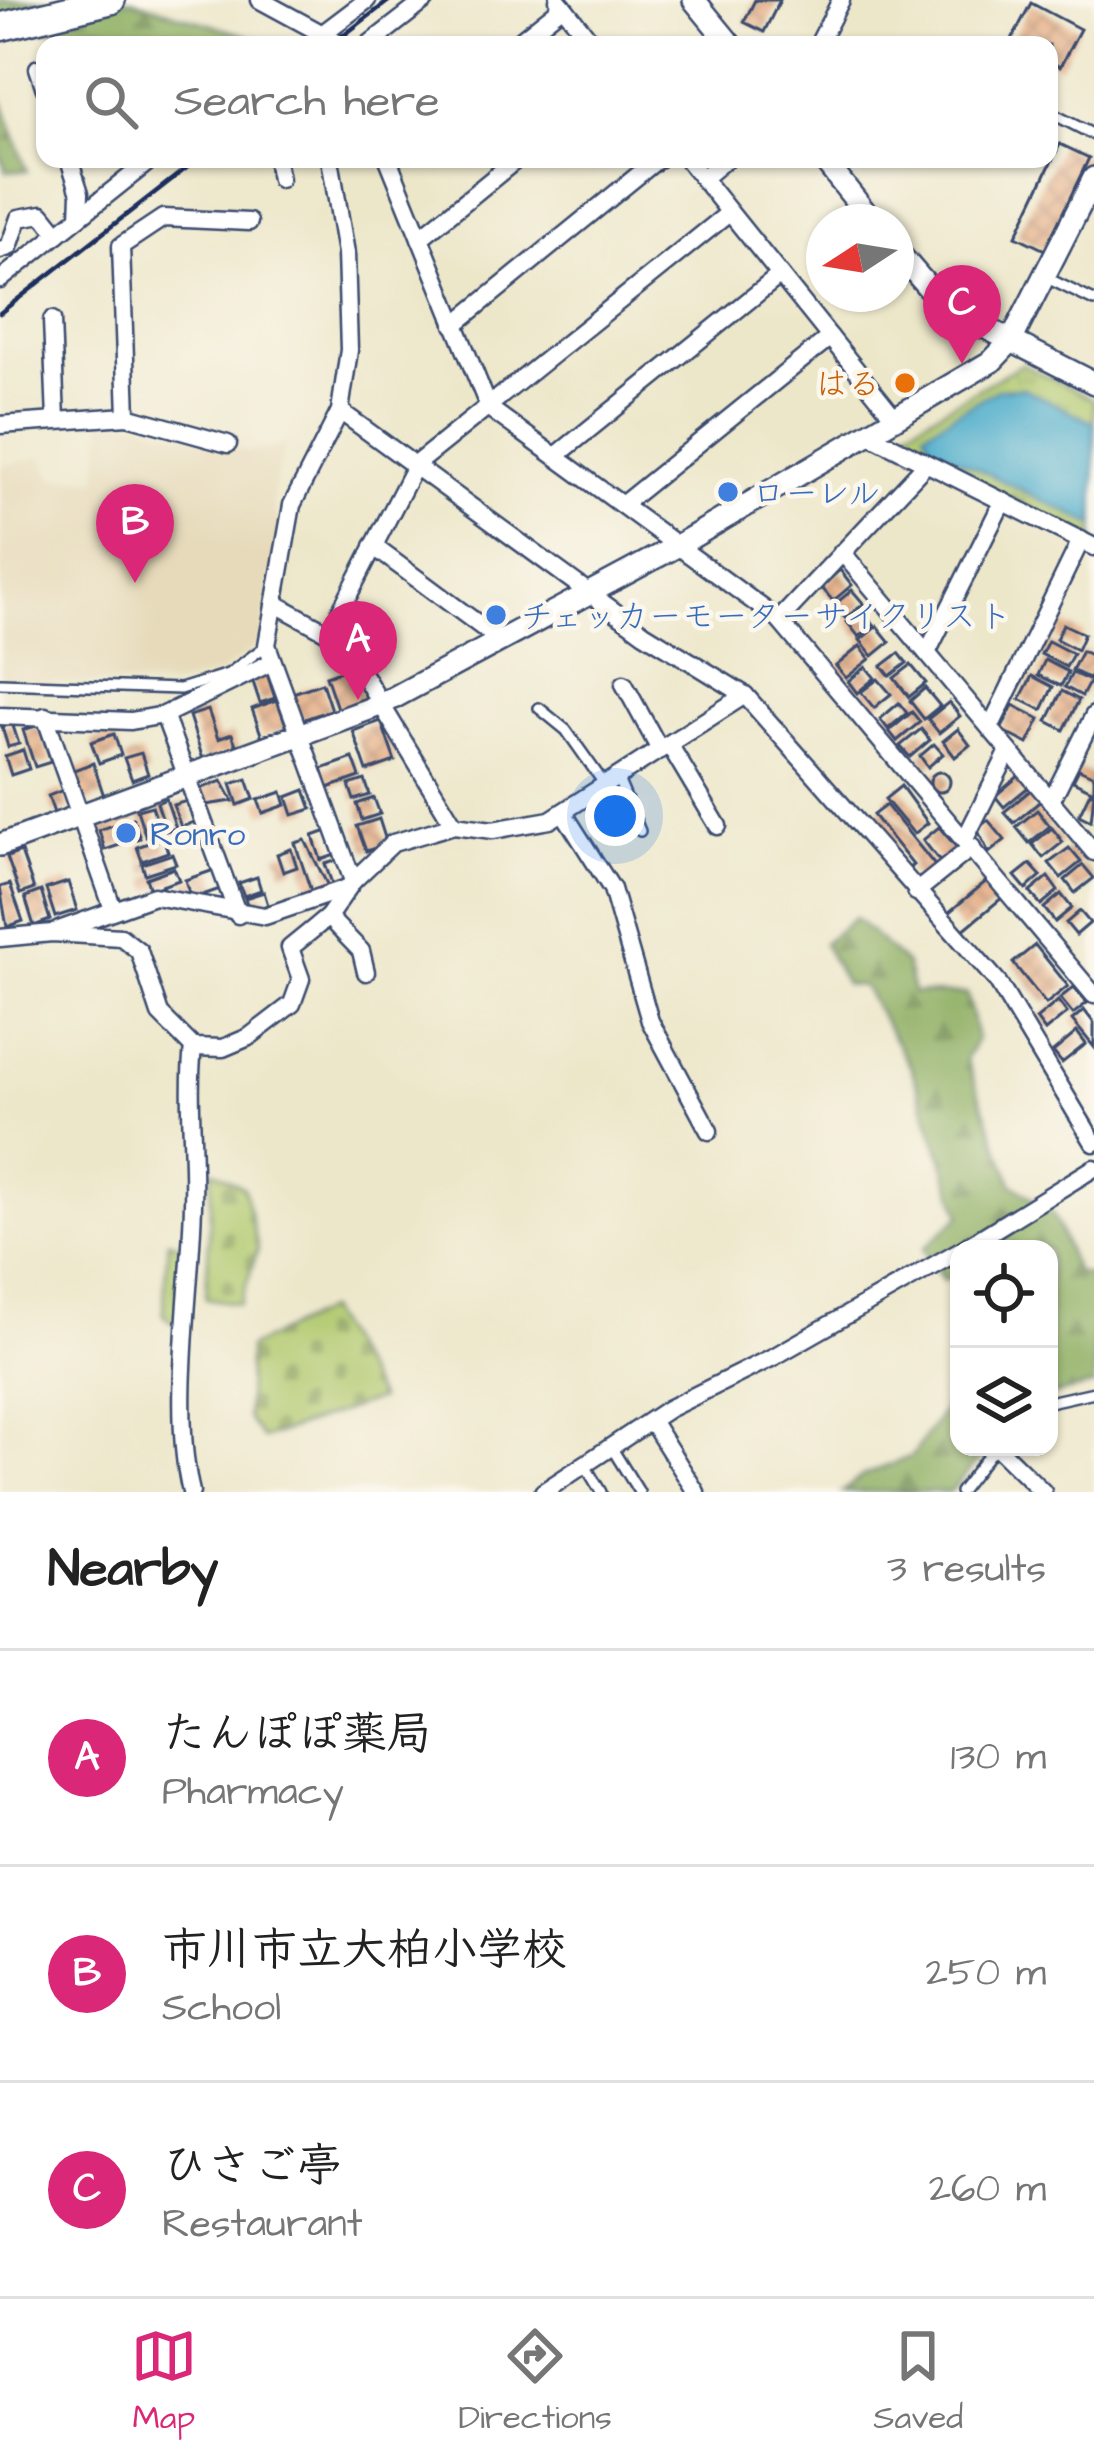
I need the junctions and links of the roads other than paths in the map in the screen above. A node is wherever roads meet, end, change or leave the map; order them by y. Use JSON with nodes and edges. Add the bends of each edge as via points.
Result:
{"nodes":[{"id":1,"x":111,"y":0,"type":"edge"},
{"id":2,"x":260,"y":0,"type":"edge"},
{"id":3,"x":280,"y":0,"type":"edge"},
{"id":4,"x":367,"y":0,"type":"edge"},
{"id":5,"x":426,"y":0,"type":"edge"},
{"id":6,"x":694,"y":0,"type":"edge"},
{"id":7,"x":841,"y":0,"type":"edge"},
{"id":8,"x":560,"y":3,"type":"edge"},
{"id":9,"x":290,"y":19,"type":"junction"},
{"id":10,"x":0,"y":28,"type":"edge"},
{"id":11,"x":322,"y":34,"type":"junction"},
{"id":12,"x":295,"y":36,"type":"edge"},
{"id":13,"x":326,"y":36,"type":"edge"},
{"id":14,"x":380,"y":36,"type":"edge"},
{"id":15,"x":524,"y":36,"type":"edge"},
{"id":16,"x":587,"y":36,"type":"edge"},
{"id":17,"x":724,"y":36,"type":"edge"},
{"id":18,"x":823,"y":36,"type":"edge"},
{"id":19,"x":1058,"y":117,"type":"edge"},
{"id":20,"x":1094,"y":135,"type":"edge"},
{"id":21,"x":72,"y":168,"type":"edge"},
{"id":22,"x":141,"y":168,"type":"edge"},
{"id":23,"x":278,"y":168,"type":"edge"},
{"id":24,"x":332,"y":168,"type":"edge"},
{"id":25,"x":392,"y":168,"type":"edge"},
{"id":26,"x":506,"y":168,"type":"edge"},
{"id":27,"x":647,"y":168,"type":"edge"},
{"id":28,"x":695,"y":168,"type":"edge"},
{"id":29,"x":715,"y":168,"type":"edge"},
{"id":30,"x":830,"y":168,"type":"edge"},
{"id":31,"x":703,"y":178,"type":"junction"},
{"id":32,"x":1094,"y":178,"type":"edge"},
{"id":33,"x":280,"y":179,"type":"dead end"},
{"id":34,"x":859,"y":204,"type":"edge"},
{"id":35,"x":729,"y":213,"type":"junction"},
{"id":36,"x":79,"y":217,"type":"junction"},
{"id":37,"x":249,"y":222,"type":"dead end"},
{"id":38,"x":58,"y":234,"type":"junction"},
{"id":39,"x":420,"y":238,"type":"junction"},
{"id":40,"x":0,"y":250,"type":"edge"},
{"id":41,"x":914,"y":272,"type":"edge"},
{"id":42,"x":780,"y":275,"type":"junction"},
{"id":43,"x":1044,"y":276,"type":"junction"},
{"id":44,"x":0,"y":280,"type":"edge"},
{"id":45,"x":1094,"y":301,"type":"edge"},
{"id":46,"x":52,"y":320,"type":"dead end"},
{"id":47,"x":454,"y":325,"type":"junction"},
{"id":48,"x":830,"y":338,"type":"junction"},
{"id":49,"x":1011,"y":341,"type":"junction"},
{"id":50,"x":1094,"y":383,"type":"edge"},
{"id":51,"x":489,"y":408,"type":"junction"},
{"id":52,"x":340,"y":412,"type":"junction"},
{"id":53,"x":127,"y":416,"type":"junction"},
{"id":54,"x":895,"y":418,"type":"junction"},
{"id":55,"x":56,"y":420,"type":"junction"},
{"id":56,"x":0,"y":425,"type":"edge"},
{"id":57,"x":868,"y":434,"type":"junction"},
{"id":58,"x":229,"y":444,"type":"dead end"},
{"id":59,"x":556,"y":456,"type":"junction"},
{"id":60,"x":416,"y":464,"type":"junction"},
{"id":61,"x":926,"y":464,"type":"junction"},
{"id":62,"x":1003,"y":501,"type":"junction"},
{"id":63,"x":622,"y":505,"type":"junction"},
{"id":64,"x":1088,"y":544,"type":"edge"},
{"id":65,"x":374,"y":546,"type":"junction"},
{"id":66,"x":677,"y":546,"type":"junction"},
{"id":67,"x":842,"y":552,"type":"junction"},
{"id":68,"x":591,"y":594,"type":"junction"},
{"id":69,"x":274,"y":603,"type":"junction"},
{"id":70,"x":779,"y":620,"type":"junction"},
{"id":71,"x":329,"y":632,"type":"junction"},
{"id":72,"x":501,"y":641,"type":"junction"},
{"id":73,"x":269,"y":653,"type":"junction"},
{"id":74,"x":927,"y":653,"type":"junction"},
{"id":75,"x":0,"y":683,"type":"edge"},
{"id":76,"x":624,"y":684,"type":"dead end"},
{"id":77,"x":745,"y":695,"type":"junction"},
{"id":78,"x":380,"y":705,"type":"junction"},
{"id":79,"x":538,"y":708,"type":"dead end"},
{"id":80,"x":1094,"y":715,"type":"edge"},
{"id":81,"x":0,"y":716,"type":"edge"},
{"id":82,"x":44,"y":716,"type":"junction"},
{"id":83,"x":164,"y":716,"type":"junction"},
{"id":84,"x":990,"y":728,"type":"junction"},
{"id":85,"x":298,"y":735,"type":"junction"},
{"id":86,"x":665,"y":747,"type":"junction"},
{"id":87,"x":1009,"y":751,"type":"junction"},
{"id":88,"x":187,"y":775,"type":"junction"},
{"id":89,"x":611,"y":781,"type":"junction"},
{"id":90,"x":1051,"y":801,"type":"junction"},
{"id":91,"x":563,"y":812,"type":"junction"},
{"id":92,"x":78,"y":818,"type":"junction"},
{"id":93,"x":454,"y":826,"type":"junction"},
{"id":94,"x":718,"y":826,"type":"dead end"},
{"id":95,"x":640,"y":830,"type":"dead end"},
{"id":96,"x":968,"y":843,"type":"junction"},
{"id":97,"x":0,"y":845,"type":"edge"},
{"id":98,"x":1094,"y":852,"type":"edge"},
{"id":99,"x":350,"y":884,"type":"junction"},
{"id":100,"x":916,"y":892,"type":"junction"},
{"id":101,"x":113,"y":909,"type":"junction"},
{"id":102,"x":238,"y":915,"type":"junction"},
{"id":103,"x":328,"y":917,"type":"junction"},
{"id":104,"x":52,"y":933,"type":"junction"},
{"id":105,"x":1,"y":937,"type":"edge"},
{"id":106,"x":366,"y":972,"type":"dead end"},
{"id":107,"x":1094,"y":995,"type":"edge"},
{"id":108,"x":194,"y":1047,"type":"junction"},
{"id":109,"x":709,"y":1131,"type":"dead end"},
{"id":110,"x":1094,"y":1143,"type":"edge"},
{"id":111,"x":1094,"y":1168,"type":"edge"},
{"id":112,"x":977,"y":1240,"type":"edge"},
{"id":113,"x":950,"y":1256,"type":"edge"},
{"id":114,"x":1094,"y":1392,"type":"edge"},
{"id":115,"x":1058,"y":1400,"type":"edge"},
{"id":116,"x":652,"y":1422,"type":"junction"},
{"id":117,"x":613,"y":1450,"type":"junction"},
{"id":118,"x":989,"y":1456,"type":"edge"},
{"id":119,"x":1005,"y":1456,"type":"edge"},
{"id":120,"x":586,"y":1467,"type":"junction"},
{"id":121,"x":555,"y":1489,"type":"edge"},
{"id":122,"x":191,"y":1492,"type":"edge"},
{"id":123,"x":601,"y":1492,"type":"edge"},
{"id":124,"x":639,"y":1492,"type":"edge"},
{"id":125,"x":696,"y":1492,"type":"edge"},
{"id":126,"x":960,"y":1492,"type":"edge"},
{"id":127,"x":1043,"y":1492,"type":"edge"}],
"edges":[{"from":1,"to":10,"type":"main road"},
{"from":2,"to":9,"type":"street"},
{"from":3,"to":9,"type":"street"},
{"from":4,"to":11,"type":"street"},
{"from":5,"to":14,"type":"street"},
{"from":6,"to":17,"type":"street"},
{"from":7,"to":18,"type":"street"},
{"from":8,"to":15,"type":"street"},
{"from":8,"to":16,"type":"street"},
{"from":9,"to":11,"type":"street"},
{"from":9,"to":12,"type":"street"},
{"from":11,"to":13,"type":"street"},
{"from":19,"to":20,"type":"lane"},
{"from":21,"to":36,"type":"street"},
{"from":22,"to":36,"type":"street"},
{"from":23,"to":33,"type":"street"},
{"from":24,"to":52,"type":"street","via":[[346,253],[349,350]]},
{"from":25,"to":39,"type":"street"},
{"from":26,"to":39,"type":"street"},
{"from":27,"to":47,"type":"street"},
{"from":28,"to":31,"type":"street"},
{"from":29,"to":31,"type":"street"},
{"from":30,"to":34,"type":"street"},
{"from":31,"to":35,"type":"street"},
{"from":32,"to":43,"type":"street"},
{"from":35,"to":42,"type":"street"},
{"from":35,"to":51,"type":"street"},
{"from":36,"to":38,"type":"street"},
{"from":37,"to":53,"type":"street","via":[[163,218],[121,246]]},
{"from":38,"to":40,"type":"street","via":[[42,214],[19,218],[9,248]]},
{"from":38,"to":44,"type":"street"},
{"from":39,"to":47,"type":"street"},
{"from":41,"to":49,"type":"street","via":[[944,308]]},
{"from":42,"to":48,"type":"street"},
{"from":42,"to":59,"type":"street"},
{"from":43,"to":45,"type":"lane"},
{"from":43,"to":49,"type":"street"},
{"from":46,"to":55,"type":"street"},
{"from":47,"to":51,"type":"street"},
{"from":48,"to":54,"type":"street"},
{"from":48,"to":63,"type":"street"},
{"from":49,"to":50,"type":"street"},
{"from":49,"to":54,"type":"street","via":[[992,361]]},
{"from":51,"to":59,"type":"street"},
{"from":51,"to":60,"type":"street"},
{"from":52,"to":60,"type":"street"},
{"from":52,"to":69,"type":"street","via":[[292,506]]},
{"from":53,"to":55,"type":"street"},
{"from":53,"to":58,"type":"street"},
{"from":54,"to":57,"type":"street"},
{"from":55,"to":56,"type":"street"},
{"from":57,"to":61,"type":"street"},
{"from":57,"to":66,"type":"street"},
{"from":59,"to":63,"type":"street"},
{"from":60,"to":65,"type":"street"},
{"from":60,"to":68,"type":"street"},
{"from":61,"to":62,"type":"street"},
{"from":61,"to":67,"type":"street"},
{"from":62,"to":64,"type":"street"},
{"from":62,"to":74,"type":"street"},
{"from":63,"to":66,"type":"street"},
{"from":64,"to":84,"type":"street"},
{"from":65,"to":71,"type":"street"},
{"from":65,"to":72,"type":"street"},
{"from":66,"to":68,"type":"street"},
{"from":66,"to":70,"type":"street"},
{"from":67,"to":70,"type":"street"},
{"from":67,"to":74,"type":"street"},
{"from":68,"to":72,"type":"street"},
{"from":68,"to":77,"type":"street"},
{"from":69,"to":71,"type":"street"},
{"from":69,"to":73,"type":"street"},
{"from":70,"to":96,"type":"street"},
{"from":71,"to":78,"type":"street","via":[[366,674]]},
{"from":72,"to":78,"type":"street"},
{"from":73,"to":75,"type":"lane","via":[[179,689]]},
{"from":73,"to":83,"type":"street"},
{"from":73,"to":85,"type":"street"},
{"from":74,"to":84,"type":"street"},
{"from":76,"to":86,"type":"street"},
{"from":77,"to":86,"type":"street"},
{"from":77,"to":100,"type":"street"},
{"from":78,"to":85,"type":"street"},
{"from":78,"to":93,"type":"street"},
{"from":79,"to":89,"type":"lane"},
{"from":80,"to":90,"type":"street"},
{"from":81,"to":82,"type":"street"},
{"from":82,"to":83,"type":"street"},
{"from":82,"to":92,"type":"street"},
{"from":83,"to":88,"type":"street"},
{"from":84,"to":87,"type":"street"},
{"from":85,"to":88,"type":"street"},
{"from":85,"to":99,"type":"street"},
{"from":86,"to":89,"type":"street"},
{"from":86,"to":94,"type":"street"},
{"from":87,"to":90,"type":"street"},
{"from":87,"to":96,"type":"street"},
{"from":88,"to":92,"type":"street"},
{"from":88,"to":102,"type":"street"},
{"from":89,"to":91,"type":"street"},
{"from":89,"to":95,"type":"lane"},
{"from":90,"to":98,"type":"street"},
{"from":91,"to":93,"type":"street","via":[[493,830]]},
{"from":91,"to":109,"type":"street","via":[[612,889],[650,1021]]},
{"from":92,"to":97,"type":"street"},
{"from":92,"to":101,"type":"street"},
{"from":93,"to":99,"type":"street","via":[[393,843]]},
{"from":96,"to":100,"type":"street"},
{"from":96,"to":107,"type":"street"},
{"from":99,"to":102,"type":"street","via":[[265,916]]},
{"from":99,"to":103,"type":"street"},
{"from":100,"to":110,"type":"street","via":[[1016,1008]]},
{"from":101,"to":102,"type":"street","via":[[154,896]]},
{"from":101,"to":104,"type":"street"},
{"from":103,"to":106,"type":"street","via":[[361,951]]},
{"from":103,"to":108,"type":"street","via":[[290,948],[301,979],[292,1004],[249,1037],[223,1048]]},
{"from":104,"to":105,"type":"street"},
{"from":104,"to":108,"type":"street","via":[[121,937],[139,951],[160,1014]]},
{"from":108,"to":122,"type":"street","via":[[181,1451]]},
{"from":111,"to":112,"type":"street"},
{"from":113,"to":116,"type":"street"},
{"from":114,"to":115,"type":"lane"},
{"from":116,"to":117,"type":"street"},
{"from":116,"to":125,"type":"street"},
{"from":117,"to":120,"type":"street"},
{"from":117,"to":124,"type":"lane"},
{"from":118,"to":126,"type":"lane"},
{"from":119,"to":127,"type":"street"},
{"from":120,"to":121,"type":"street"},
{"from":120,"to":123,"type":"lane"}]}
